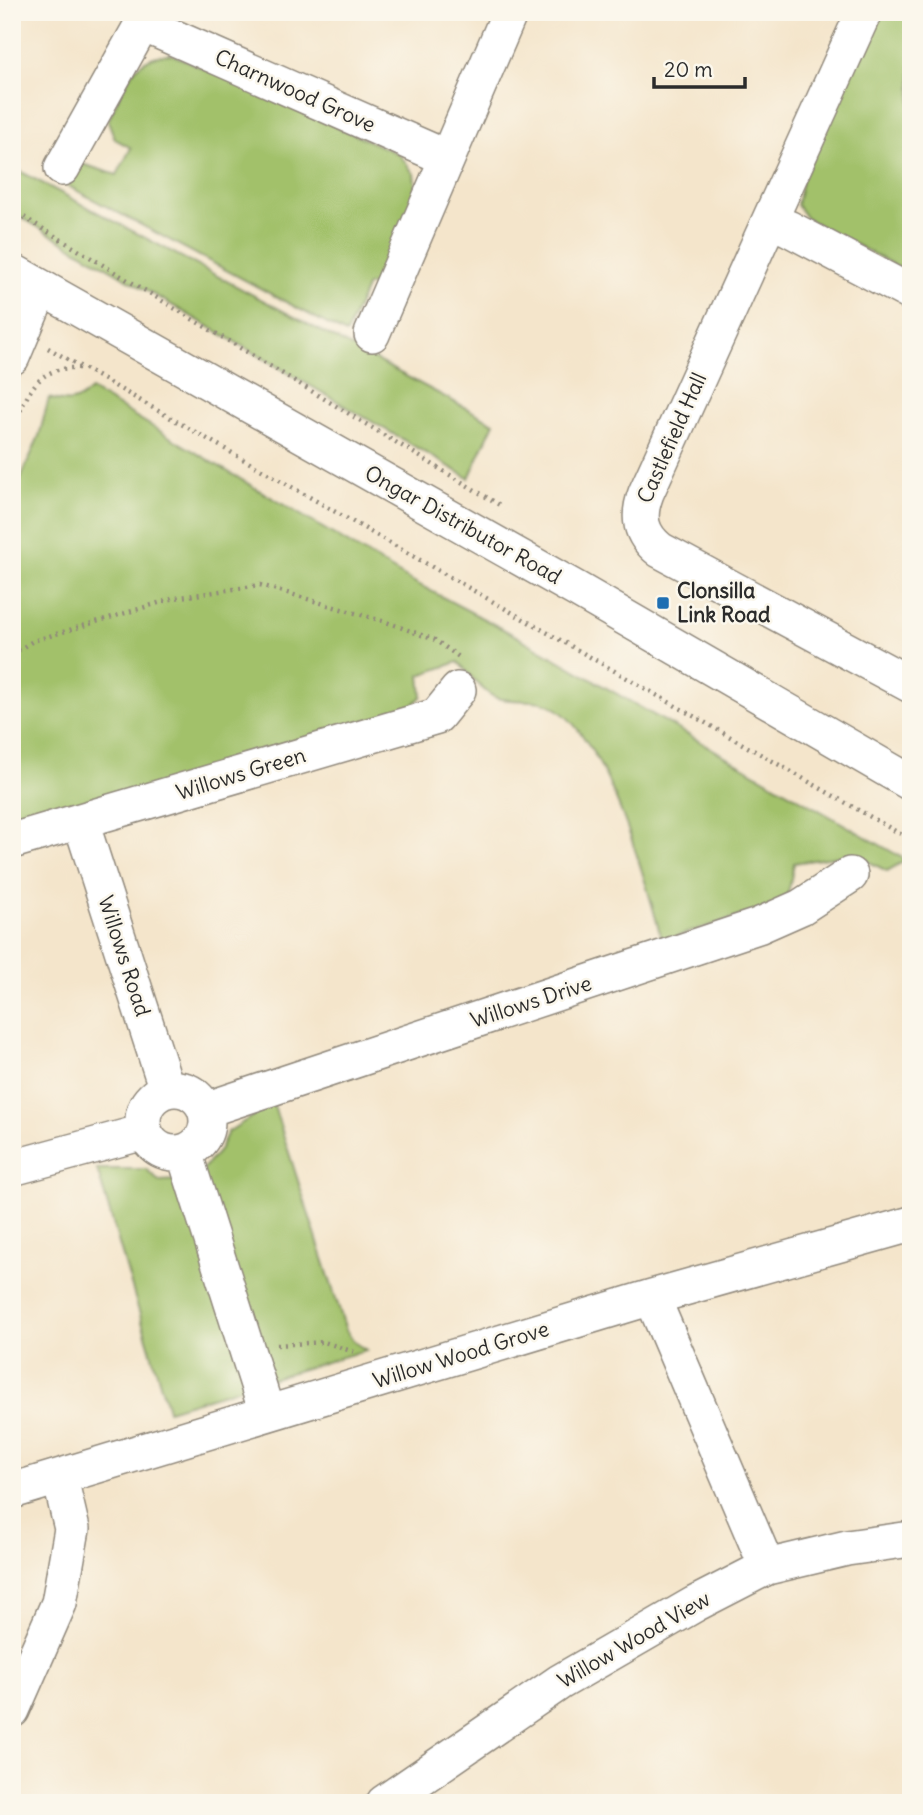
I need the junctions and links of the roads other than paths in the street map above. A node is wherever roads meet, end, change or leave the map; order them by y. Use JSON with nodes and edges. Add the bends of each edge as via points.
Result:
{"nodes":[{"id":1,"x":510,"y":12,"type":"edge"},
{"id":2,"x":864,"y":12,"type":"edge"},
{"id":3,"x":146,"y":18,"type":"edge"},
{"id":4,"x":447,"y":158,"type":"junction"},
{"id":5,"x":62,"y":167,"type":"dead end"},
{"id":6,"x":770,"y":221,"type":"junction"},
{"id":7,"x":27,"y":280,"type":"edge"},
{"id":8,"x":911,"y":293,"type":"edge"},
{"id":9,"x":372,"y":334,"type":"dead end"},
{"id":10,"x":17,"y":345,"type":"edge"},
{"id":11,"x":460,"y":675,"type":"road end"},
{"id":12,"x":909,"y":681,"type":"edge"},
{"id":13,"x":911,"y":783,"type":"edge"},
{"id":14,"x":81,"y":822,"type":"junction"},
{"id":15,"x":12,"y":841,"type":"edge"},
{"id":16,"x":850,"y":876,"type":"dead end"},
{"id":17,"x":167,"y":1090,"type":"junction"},
{"id":18,"x":205,"y":1110,"type":"junction"},
{"id":19,"x":145,"y":1132,"type":"junction"},
{"id":20,"x":184,"y":1152,"type":"junction"},
{"id":21,"x":12,"y":1168,"type":"edge"},
{"id":22,"x":911,"y":1224,"type":"edge"},
{"id":23,"x":652,"y":1297,"type":"junction"},
{"id":24,"x":267,"y":1413,"type":"junction"},
{"id":25,"x":60,"y":1478,"type":"junction"},
{"id":26,"x":12,"y":1491,"type":"edge"},
{"id":27,"x":911,"y":1539,"type":"edge"},
{"id":28,"x":767,"y":1567,"type":"junction"},
{"id":29,"x":12,"y":1710,"type":"edge"},
{"id":30,"x":384,"y":1803,"type":"edge"}],
"edges":[{"from":1,"to":4,"type":"street"},
{"from":2,"to":6,"type":"street","name":"Castlefield Hall"},
{"from":3,"to":4,"type":"street","name":"Charnwood Grove"},
{"from":3,"to":5,"type":"street"},
{"from":4,"to":9,"type":"street"},
{"from":6,"to":8,"type":"street"},
{"from":6,"to":12,"type":"street","name":"Castlefield Hall","via":[[644,498],[639,516],[642,529],[660,550]]},
{"from":7,"to":10,"type":"street"},
{"from":7,"to":13,"type":"street","name":"Ongar Distributor Road"},
{"from":11,"to":14,"type":"street","name":"Willows Green","via":[[437,716]]},
{"from":14,"to":15,"type":"street","name":"Willows Green"},
{"from":14,"to":17,"type":"street","name":"Willows Road"},
{"from":16,"to":18,"type":"street","name":"Willows Drive","via":[[801,907],[758,926]]},
{"from":17,"to":18,"type":"street","via":[[194,1095]]},
{"from":17,"to":19,"type":"street","via":[[157,1094],[144,1111]]},
{"from":18,"to":20,"type":"street","via":[[206,1130]]},
{"from":19,"to":20,"type":"street","via":[[156,1148]]},
{"from":19,"to":21,"type":"street"},
{"from":20,"to":24,"type":"street"},
{"from":22,"to":23,"type":"street","name":"Willow Wood Grove"},
{"from":23,"to":24,"type":"street","name":"Willow Wood Grove"},
{"from":23,"to":28,"type":"street"},
{"from":24,"to":25,"type":"street","name":"Willow Wood Grove"},
{"from":25,"to":26,"type":"street","name":"Willow Wood Grove"},
{"from":25,"to":29,"type":"street","via":[[72,1529],[60,1604]]},
{"from":27,"to":28,"type":"street","name":"Willow Wood View"},
{"from":28,"to":30,"type":"street","name":"Willow Wood View","via":[[559,1682]]}]}
